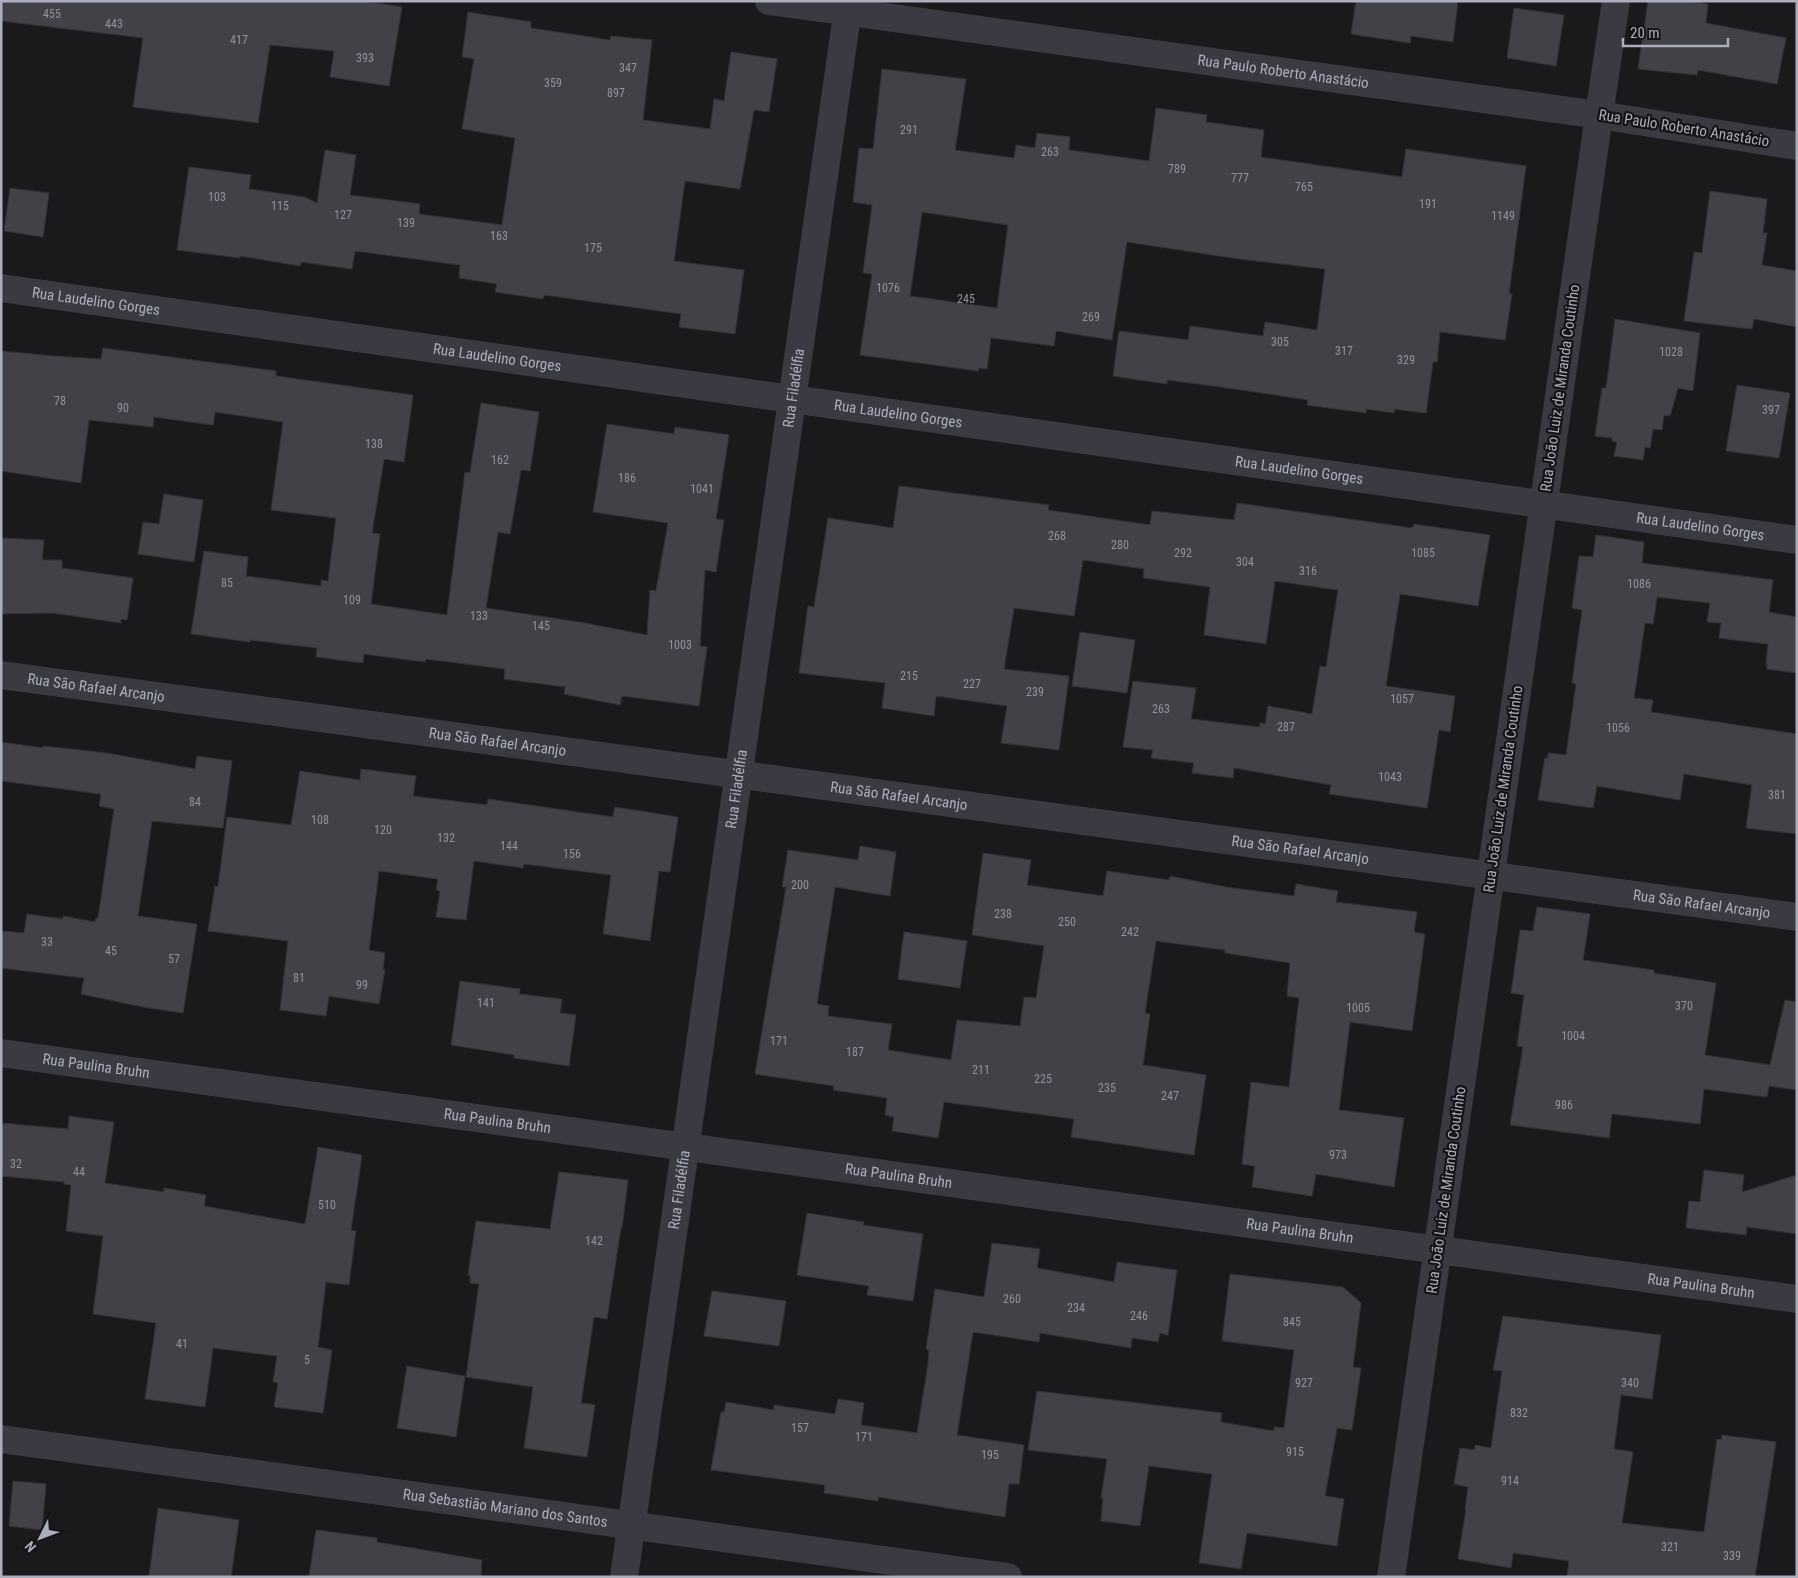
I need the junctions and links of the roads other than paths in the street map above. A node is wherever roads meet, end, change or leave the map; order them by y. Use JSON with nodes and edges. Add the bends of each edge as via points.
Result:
{"nodes":[{"id":1,"x":769,"y":1,"type":"edge"},
{"id":2,"x":1616,"y":1,"type":"edge"},
{"id":3,"x":848,"y":7,"type":"edge"},
{"id":4,"x":1599,"y":115,"type":"junction"},
{"id":5,"x":1797,"y":146,"type":"edge"},
{"id":6,"x":1,"y":288,"type":"edge"},
{"id":7,"x":792,"y":399,"type":"junction"},
{"id":8,"x":1544,"y":505,"type":"junction"},
{"id":9,"x":1797,"y":540,"type":"edge"},
{"id":10,"x":1,"y":675,"type":"edge"},
{"id":11,"x":739,"y":774,"type":"junction"},
{"id":12,"x":1490,"y":875,"type":"junction"},
{"id":13,"x":1797,"y":917,"type":"edge"},
{"id":14,"x":1,"y":1053,"type":"edge"},
{"id":15,"x":685,"y":1147,"type":"junction"},
{"id":16,"x":1437,"y":1250,"type":"junction"},
{"id":17,"x":1797,"y":1299,"type":"edge"},
{"id":18,"x":1,"y":1439,"type":"edge"},
{"id":19,"x":631,"y":1525,"type":"junction"},
{"id":20,"x":624,"y":1577,"type":"edge"},
{"id":21,"x":1008,"y":1577,"type":"edge"},
{"id":22,"x":1390,"y":1577,"type":"edge"}],
"edges":[{"from":1,"to":3,"type":"street","name":"Rua Paulo Roberto Anastácio"},
{"from":2,"to":4,"type":"street","name":"Rua João Luiz de Miranda Coutinho"},
{"from":3,"to":4,"type":"street","name":"Rua Paulo Roberto Anastácio"},
{"from":3,"to":7,"type":"street","name":"Rua Filadélfia"},
{"from":4,"to":5,"type":"street","name":"Rua Paulo Roberto Anastácio"},
{"from":4,"to":8,"type":"street","name":"Rua João Luiz de Miranda Coutinho"},
{"from":6,"to":7,"type":"street","name":"Rua Laudelino Gorges"},
{"from":7,"to":8,"type":"street","name":"Rua Laudelino Gorges"},
{"from":7,"to":11,"type":"street","name":"Rua Filadélfia"},
{"from":8,"to":9,"type":"street","name":"Rua Laudelino Gorges"},
{"from":8,"to":12,"type":"street","name":"Rua João Luiz de Miranda Coutinho"},
{"from":10,"to":11,"type":"street","name":"Rua São Rafael Arcanjo"},
{"from":11,"to":12,"type":"street","name":"Rua São Rafael Arcanjo"},
{"from":11,"to":15,"type":"street","name":"Rua Filadélfia"},
{"from":12,"to":13,"type":"street","name":"Rua São Rafael Arcanjo"},
{"from":12,"to":16,"type":"street","name":"Rua João Luiz de Miranda Coutinho"},
{"from":14,"to":15,"type":"street","name":"Rua Paulina Bruhn"},
{"from":15,"to":16,"type":"street","name":"Rua Paulina Bruhn"},
{"from":15,"to":19,"type":"street","name":"Rua Filadélfia"},
{"from":16,"to":17,"type":"street","name":"Rua Paulina Bruhn"},
{"from":16,"to":22,"type":"street","name":"Rua João Luiz de Miranda Coutinho"},
{"from":18,"to":19,"type":"street","name":"Rua Sebastião Mariano dos Santos"},
{"from":19,"to":20,"type":"street","name":"Rua Filadélfia"},
{"from":19,"to":21,"type":"street","name":"Rua Sebastião Mariano dos Santos"}]}
